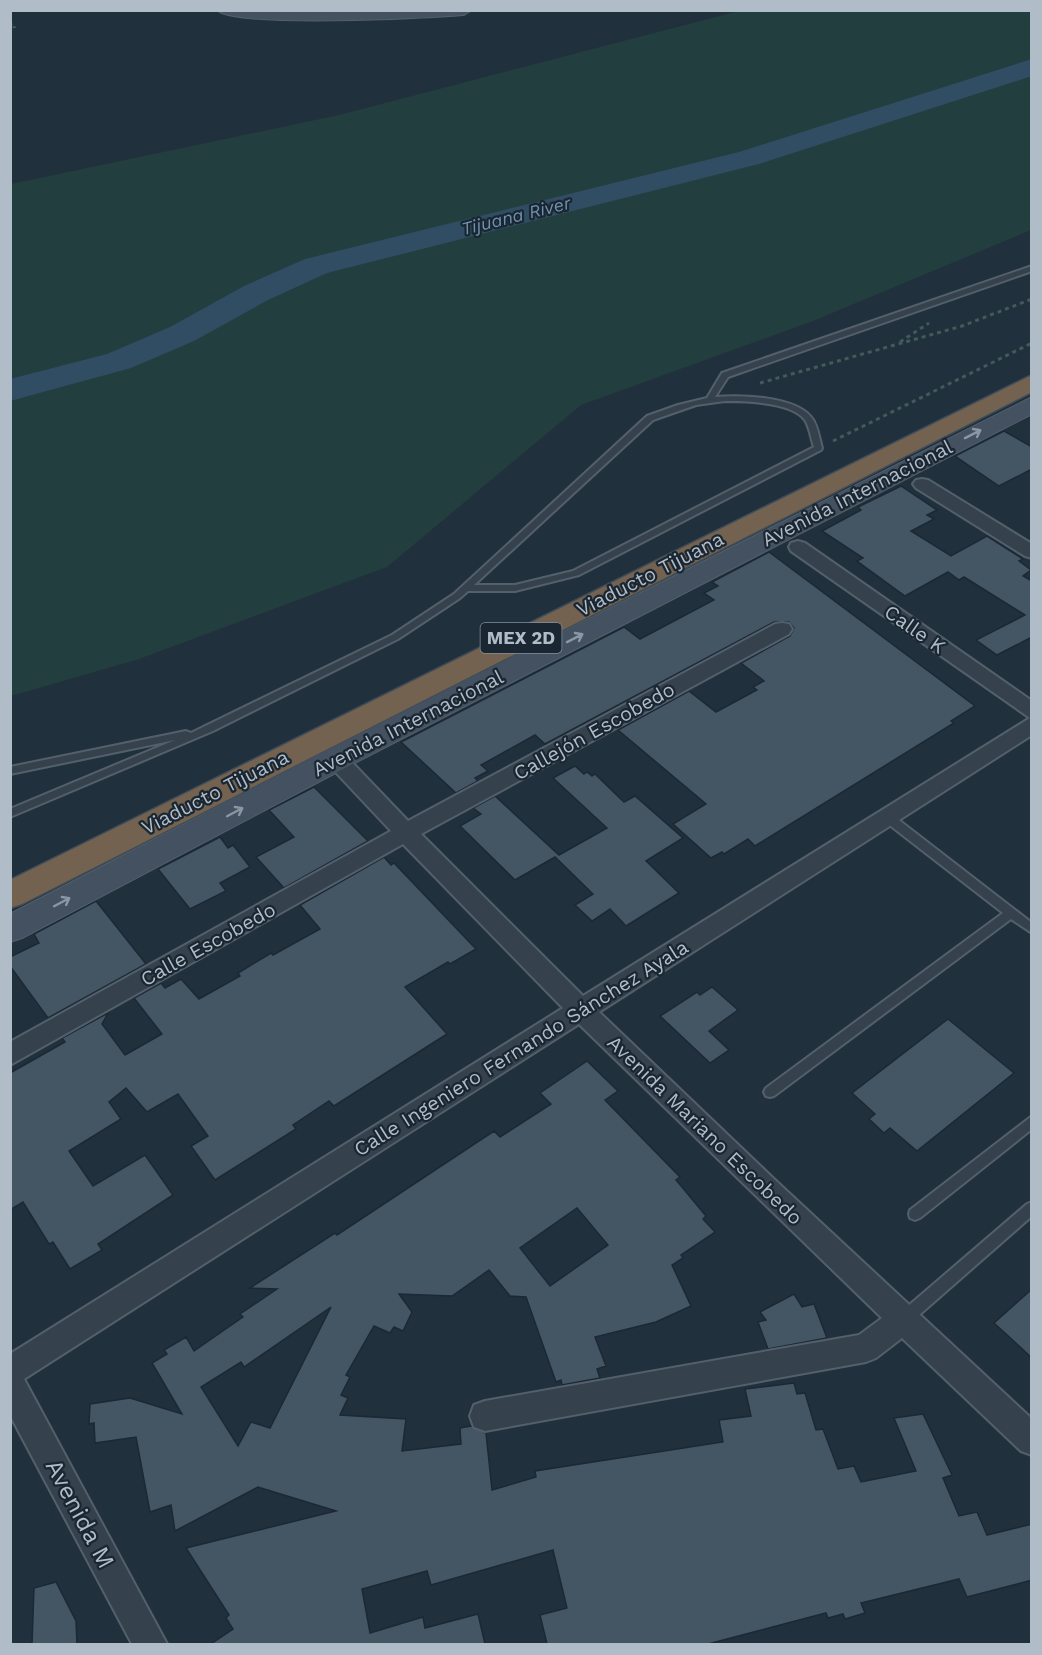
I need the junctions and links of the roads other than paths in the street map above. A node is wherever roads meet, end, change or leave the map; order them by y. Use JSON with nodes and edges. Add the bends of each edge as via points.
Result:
{"nodes":[{"id":1,"x":225,"y":10,"type":"edge"},
{"id":2,"x":464,"y":10,"type":"edge"},
{"id":3,"x":1032,"y":268,"type":"edge"},
{"id":4,"x":1032,"y":368,"type":"edge"},
{"id":5,"x":1032,"y":376,"type":"edge"},
{"id":6,"x":1032,"y":382,"type":"edge"},
{"id":7,"x":710,"y":399,"type":"junction"},
{"id":8,"x":1032,"y":404,"type":"edge"},
{"id":9,"x":922,"y":484,"type":"dead end"},
{"id":10,"x":798,"y":547,"type":"dead end"},
{"id":11,"x":1032,"y":552,"type":"edge"},
{"id":12,"x":465,"y":588,"type":"junction"},
{"id":13,"x":782,"y":629,"type":"dead end"},
{"id":14,"x":1032,"y":712,"type":"edge"},
{"id":15,"x":1032,"y":725,"type":"edge"},
{"id":16,"x":210,"y":729,"type":"junction"},
{"id":17,"x":336,"y":759,"type":"junction"},
{"id":18,"x":10,"y":771,"type":"edge"},
{"id":19,"x":10,"y":813,"type":"edge"},
{"id":20,"x":887,"y":817,"type":"junction"},
{"id":21,"x":405,"y":833,"type":"junction"},
{"id":22,"x":10,"y":874,"type":"edge"},
{"id":23,"x":10,"y":886,"type":"edge"},
{"id":24,"x":10,"y":895,"type":"edge"},
{"id":25,"x":1011,"y":914,"type":"junction"},
{"id":26,"x":10,"y":929,"type":"edge"},
{"id":27,"x":1032,"y":929,"type":"edge"},
{"id":28,"x":580,"y":1010,"type":"junction"},
{"id":29,"x":10,"y":1055,"type":"edge"},
{"id":30,"x":770,"y":1092,"type":"dead end"},
{"id":31,"x":1032,"y":1121,"type":"edge"},
{"id":32,"x":1032,"y":1208,"type":"edge"},
{"id":33,"x":915,"y":1214,"type":"dead end"},
{"id":34,"x":903,"y":1319,"type":"junction"},
{"id":35,"x":10,"y":1371,"type":"edge"},
{"id":36,"x":10,"y":1384,"type":"edge"},
{"id":37,"x":485,"y":1416,"type":"dead end"},
{"id":38,"x":1032,"y":1440,"type":"edge"},
{"id":39,"x":150,"y":1644,"type":"edge"}],
"edges":[{"from":1,"to":2,"type":"main road","via":[[327,16],[404,16]]},
{"from":3,"to":7,"type":"lane","via":[[725,375]]},
{"from":4,"to":22,"type":"highway","name":"Avenida Internacional"},
{"from":5,"to":23,"type":"highway","name":"Viaducto Tijuana","number":"MEX 2D"},
{"from":6,"to":24,"type":"highway","name":"Viaducto Tijuana","number":"MEX 2D"},
{"from":7,"to":12,"type":"lane","via":[[650,418]]},
{"from":7,"to":12,"type":"lane","via":[[743,397],[798,409],[809,420],[818,448],[576,573],[515,588]]},
{"from":17,"to":8,"type":"main road","name":"Avenida Internacional","one_way":true},
{"from":9,"to":11,"type":"street"},
{"from":10,"to":14,"type":"street","name":"Calle K"},
{"from":12,"to":16,"type":"lane","via":[[395,637]]},
{"from":13,"to":21,"type":"street","name":"Callejón Escobedo"},
{"from":15,"to":20,"type":"street","name":"Calle Ingeniero Fernando Sánchez Ayala"},
{"from":16,"to":18,"type":"lane"},
{"from":16,"to":19,"type":"lane"},
{"from":17,"to":21,"type":"street","name":"Avenida Mariano Escobedo"},
{"from":26,"to":17,"type":"main road","name":"Avenida Internacional","one_way":true},
{"from":20,"to":25,"type":"lane"},
{"from":20,"to":28,"type":"street","name":"Calle Ingeniero Fernando Sánchez Ayala"},
{"from":21,"to":28,"type":"street","name":"Avenida Mariano Escobedo"},
{"from":21,"to":29,"type":"street","name":"Calle Escobedo"},
{"from":25,"to":27,"type":"lane"},
{"from":25,"to":30,"type":"lane"},
{"from":28,"to":34,"type":"street","name":"Avenida Mariano Escobedo"},
{"from":28,"to":35,"type":"street","name":"Calle Ingeniero Fernando Sánchez Ayala"},
{"from":31,"to":33,"type":"lane"},
{"from":32,"to":34,"type":"lane"},
{"from":34,"to":37,"type":"street","via":[[866,1348]]},
{"from":34,"to":38,"type":"street","name":"Avenida Mariano Escobedo"},
{"from":36,"to":39,"type":"street","name":"Avenida M"}]}
